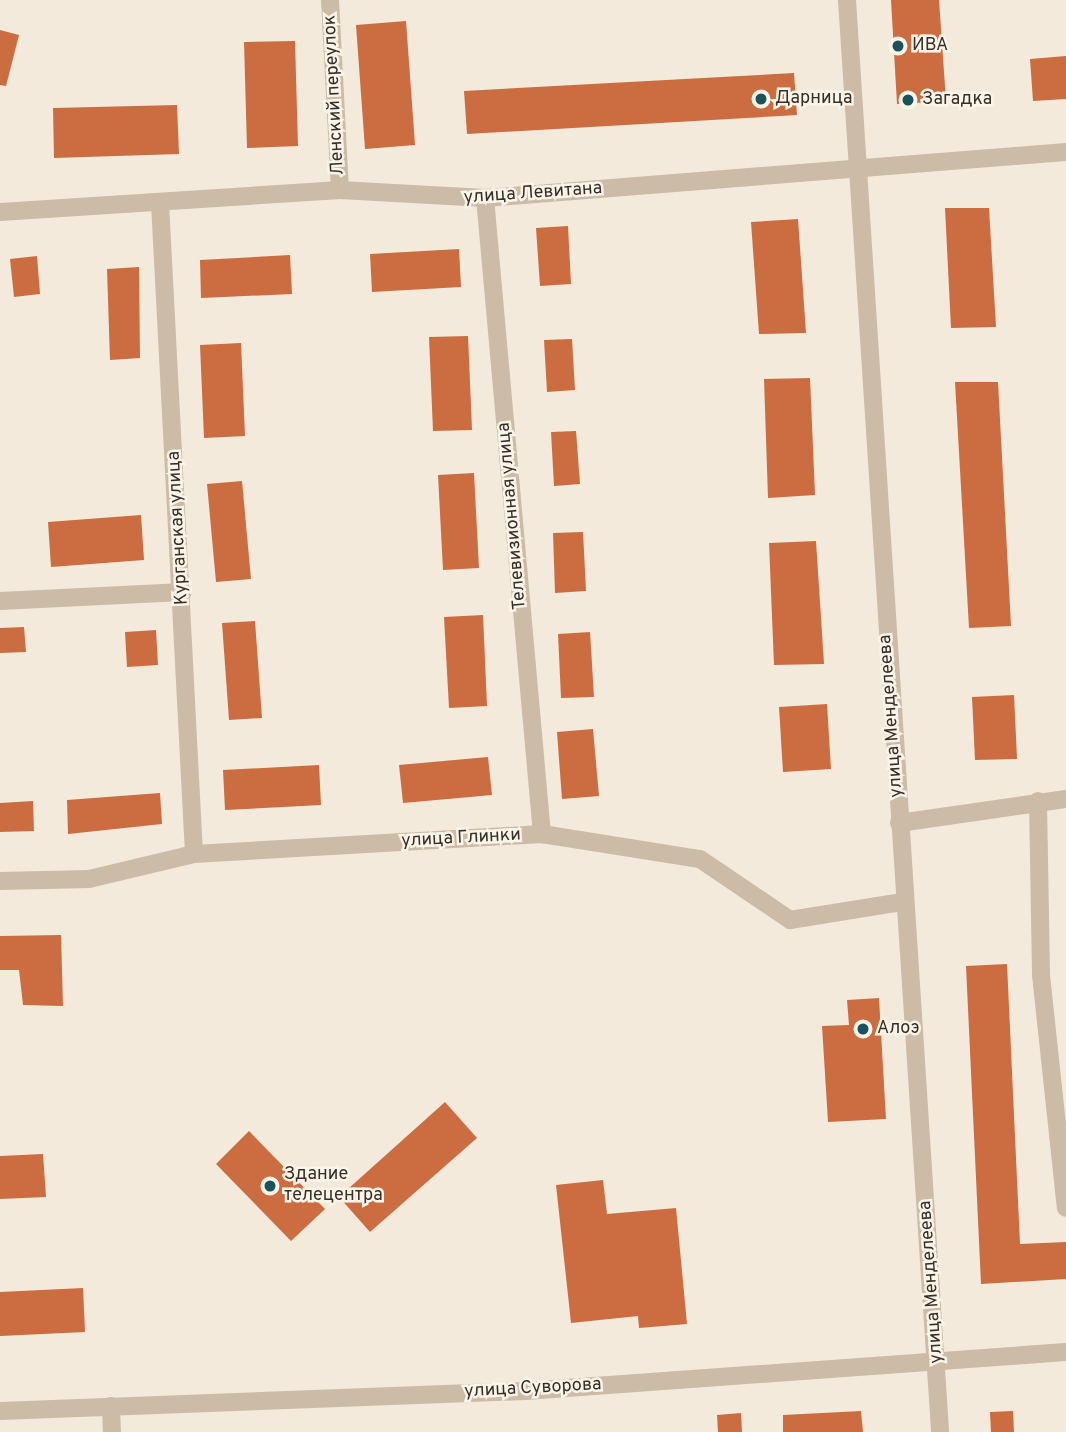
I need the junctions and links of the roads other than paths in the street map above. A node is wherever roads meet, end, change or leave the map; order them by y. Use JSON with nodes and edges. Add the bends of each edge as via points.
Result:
{"nodes":[{"id":1,"x":330,"y":0,"type":"edge"},
{"id":2,"x":847,"y":0,"type":"edge"},
{"id":3,"x":1066,"y":152,"type":"edge"},
{"id":4,"x":856,"y":170,"type":"junction"},
{"id":5,"x":340,"y":190,"type":"junction"},
{"id":6,"x":485,"y":198,"type":"junction"},
{"id":7,"x":160,"y":203,"type":"junction"},
{"id":8,"x":0,"y":212,"type":"edge"},
{"id":9,"x":183,"y":592,"type":"junction"},
{"id":10,"x":0,"y":601,"type":"edge"},
{"id":11,"x":1066,"y":799,"type":"edge"},
{"id":12,"x":1038,"y":801,"type":"junction"},
{"id":13,"x":899,"y":823,"type":"junction"},
{"id":14,"x":542,"y":834,"type":"junction"},
{"id":15,"x":194,"y":853,"type":"junction"},
{"id":16,"x":0,"y":881,"type":"edge"},
{"id":17,"x":903,"y":902,"type":"junction"},
{"id":18,"x":1066,"y":1208,"type":"edge"},
{"id":19,"x":1066,"y":1352,"type":"edge"},
{"id":20,"x":938,"y":1358,"type":"junction"},
{"id":21,"x":111,"y":1406,"type":"junction"},
{"id":22,"x":0,"y":1411,"type":"edge"},
{"id":23,"x":112,"y":1432,"type":"edge"},
{"id":24,"x":940,"y":1432,"type":"edge"}],
"edges":[{"from":1,"to":5,"type":"street","name":"Ленский переулок"},
{"from":2,"to":4,"type":"street","name":"улица Менделеева"},
{"from":3,"to":4,"type":"street","name":"улица Левитана"},
{"from":4,"to":6,"type":"street","name":"улица Левитана"},
{"from":4,"to":13,"type":"street","name":"улица Менделеева"},
{"from":5,"to":6,"type":"street","name":"улица Левитана"},
{"from":5,"to":7,"type":"street","name":"улица Левитана"},
{"from":6,"to":14,"type":"street","name":"Телевизионная улица"},
{"from":7,"to":8,"type":"street","name":"улица Левитана"},
{"from":7,"to":9,"type":"street","name":"Курганская улица"},
{"from":9,"to":10,"type":"street"},
{"from":9,"to":15,"type":"street","name":"Курганская улица"},
{"from":11,"to":12,"type":"street"},
{"from":12,"to":13,"type":"street"},
{"from":12,"to":18,"type":"street","via":[[1041,975]]},
{"from":13,"to":17,"type":"street","name":"улица Менделеева"},
{"from":14,"to":15,"type":"street","name":"улица Глинки"},
{"from":14,"to":17,"type":"street","name":"улица Глинки","via":[[700,859],[790,920]]},
{"from":15,"to":16,"type":"street","name":"улица Глинки","via":[[89,879]]},
{"from":17,"to":20,"type":"street","name":"улица Менделеева"},
{"from":19,"to":20,"type":"street","name":"улица Суворова"},
{"from":20,"to":21,"type":"street","name":"улица Суворова","via":[[526,1391]]},
{"from":20,"to":24,"type":"street","name":"улица Менделеева"},
{"from":21,"to":22,"type":"street","name":"улица Суворова"},
{"from":21,"to":23,"type":"street"}]}
